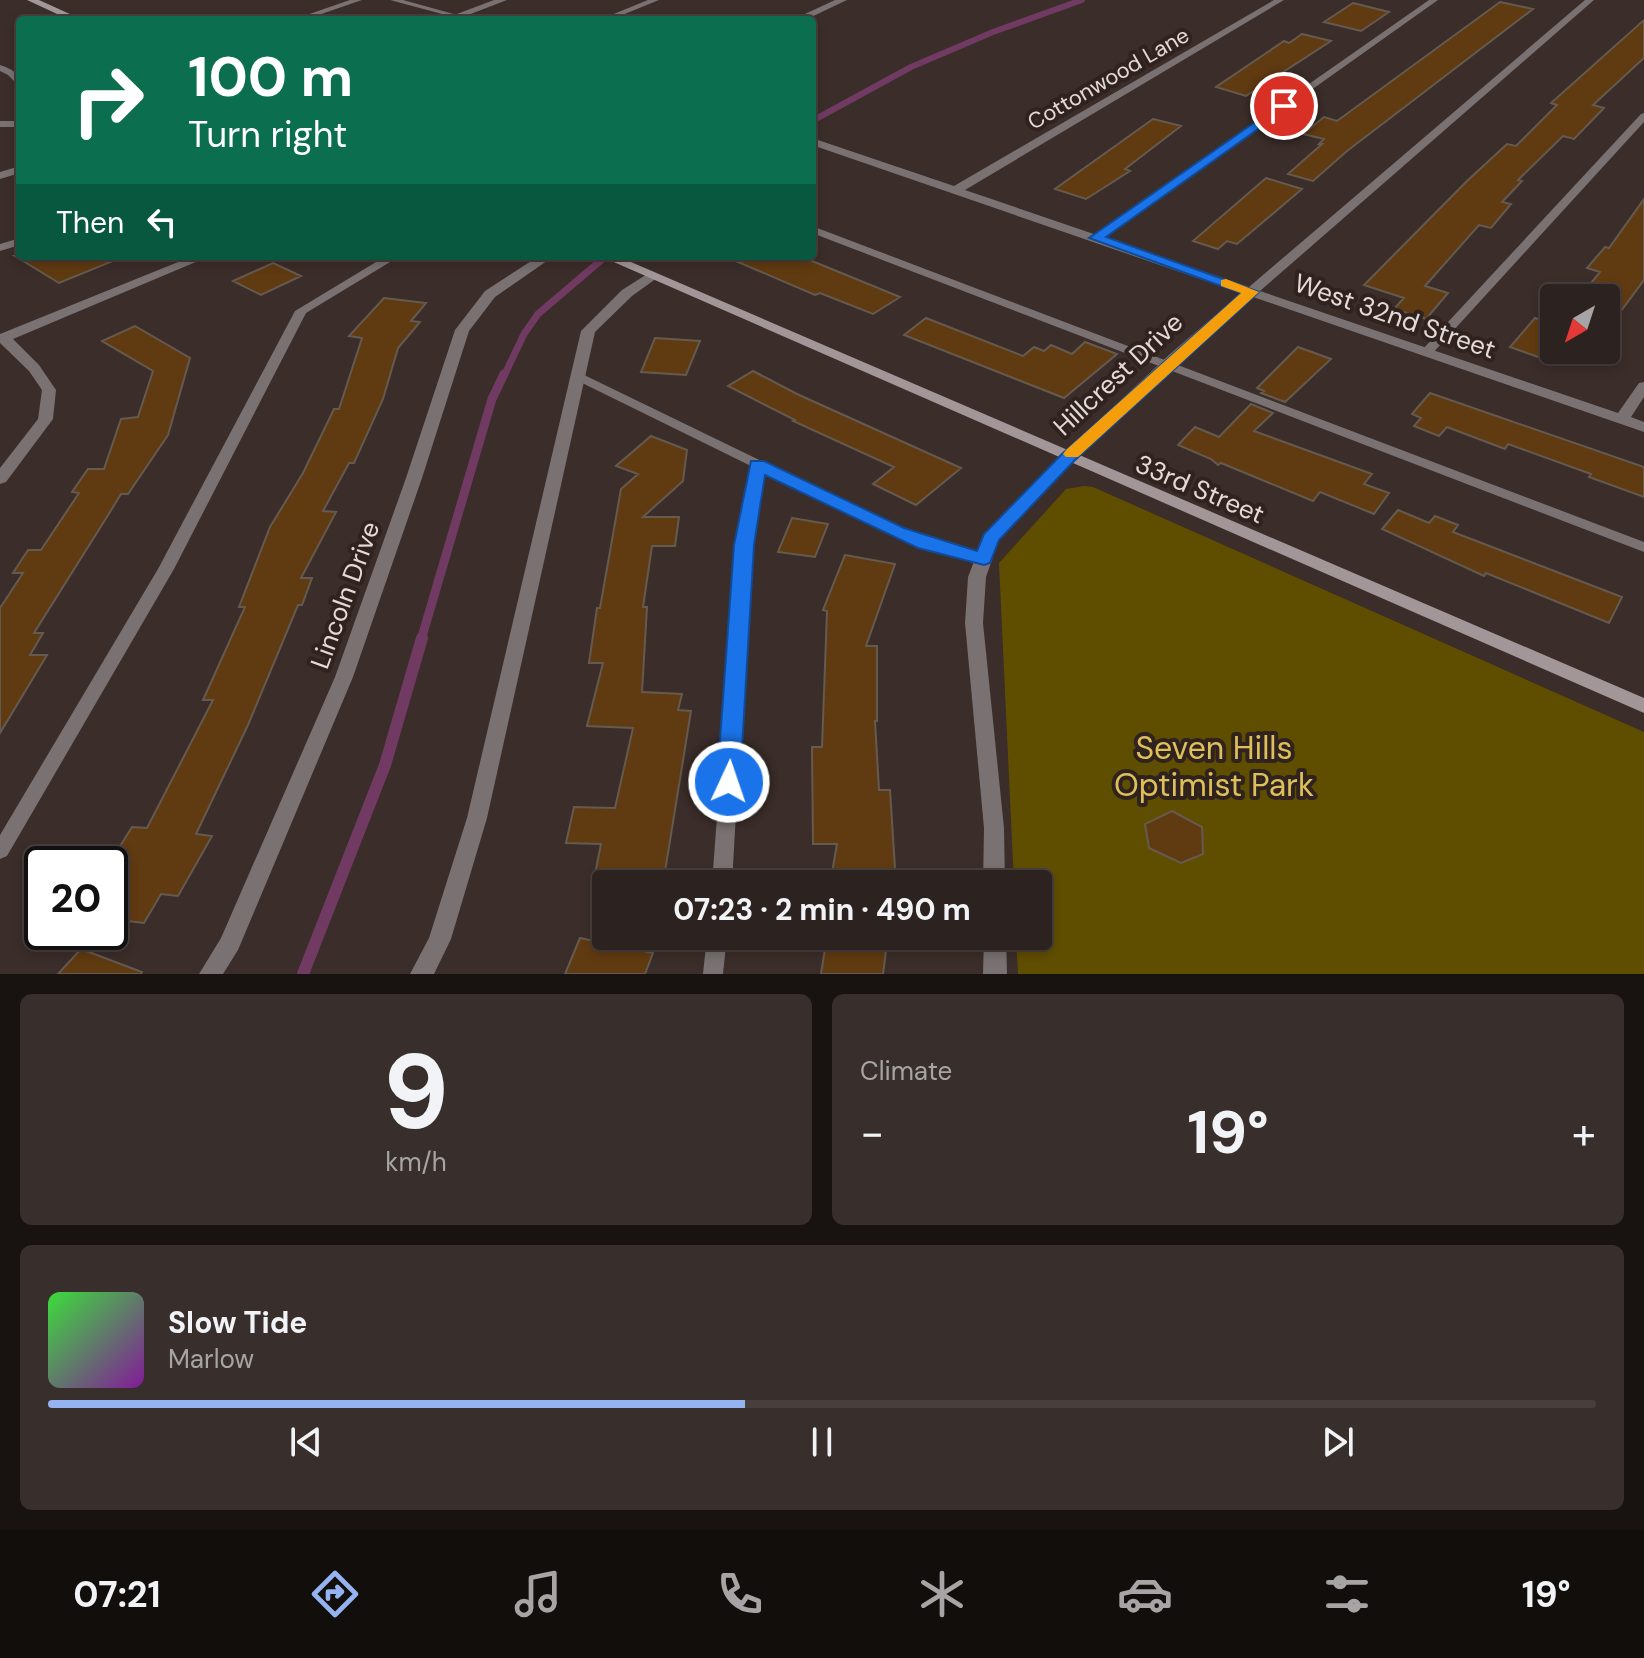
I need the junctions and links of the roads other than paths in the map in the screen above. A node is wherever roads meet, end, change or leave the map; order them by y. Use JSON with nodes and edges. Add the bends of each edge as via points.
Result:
{"nodes":[{"id":1,"x":31,"y":0,"type":"edge"},
{"id":2,"x":358,"y":0,"type":"edge"},
{"id":3,"x":394,"y":0,"type":"edge"},
{"id":4,"x":503,"y":0,"type":"edge"},
{"id":5,"x":655,"y":0,"type":"edge"},
{"id":6,"x":843,"y":0,"type":"edge"},
{"id":7,"x":1280,"y":0,"type":"edge"},
{"id":8,"x":1434,"y":0,"type":"edge"},
{"id":9,"x":1590,"y":0,"type":"edge"},
{"id":10,"x":69,"y":16,"type":"edge"},
{"id":11,"x":308,"y":16,"type":"edge"},
{"id":12,"x":457,"y":16,"type":"joint"},
{"id":13,"x":613,"y":16,"type":"edge"},
{"id":14,"x":806,"y":16,"type":"edge"},
{"id":15,"x":1644,"y":116,"type":"edge"},
{"id":16,"x":816,"y":142,"type":"edge"},
{"id":17,"x":956,"y":190,"type":"junction"},
{"id":18,"x":816,"y":231,"type":"edge"},
{"id":19,"x":1096,"y":238,"type":"junction"},
{"id":20,"x":194,"y":260,"type":"edge"},
{"id":21,"x":387,"y":260,"type":"edge"},
{"id":22,"x":542,"y":260,"type":"edge"},
{"id":23,"x":616,"y":260,"type":"edge"},
{"id":24,"x":652,"y":275,"type":"junction"},
{"id":25,"x":1251,"y":292,"type":"junction"},
{"id":26,"x":2,"y":338,"type":"edge"},
{"id":27,"x":1427,"y":352,"type":"junction"},
{"id":28,"x":1168,"y":365,"type":"junction"},
{"id":29,"x":578,"y":376,"type":"junction"},
{"id":30,"x":1644,"y":386,"type":"edge"},
{"id":31,"x":1622,"y":419,"type":"junction"},
{"id":32,"x":1644,"y":427,"type":"edge"},
{"id":33,"x":1068,"y":458,"type":"junction"},
{"id":34,"x":758,"y":465,"type":"junction"},
{"id":35,"x":0,"y":479,"type":"edge"},
{"id":36,"x":1644,"y":547,"type":"edge"},
{"id":37,"x":984,"y":559,"type":"junction"},
{"id":38,"x":1644,"y":706,"type":"edge"},
{"id":39,"x":0,"y":851,"type":"edge"},
{"id":40,"x":723,"y":870,"type":"edge"},
{"id":41,"x":994,"y":870,"type":"edge"},
{"id":42,"x":716,"y":950,"type":"edge"},
{"id":43,"x":995,"y":950,"type":"edge"},
{"id":44,"x":211,"y":974,"type":"edge"},
{"id":45,"x":422,"y":974,"type":"edge"},
{"id":46,"x":713,"y":974,"type":"edge"},
{"id":47,"x":995,"y":974,"type":"edge"}],
"edges":[{"from":1,"to":10,"type":"street"},
{"from":2,"to":11,"type":"lane"},
{"from":3,"to":12,"type":"lane"},
{"from":4,"to":12,"type":"street"},
{"from":5,"to":13,"type":"lane"},
{"from":6,"to":14,"type":"street"},
{"from":7,"to":17,"type":"street","name":"Cottonwood Lane"},
{"from":8,"to":19,"type":"lane"},
{"from":9,"to":25,"type":"street","name":"Hillcrest Drive"},
{"from":15,"to":27,"type":"lane"},
{"from":16,"to":17,"type":"street","name":"West 32nd Street"},
{"from":17,"to":19,"type":"street","name":"West 32nd Street"},
{"from":18,"to":28,"type":"lane"},
{"from":19,"to":25,"type":"street","name":"West 32nd Street"},
{"from":20,"to":26,"type":"street"},
{"from":21,"to":39,"type":"lane","via":[[301,311],[166,569]]},
{"from":22,"to":44,"type":"street","name":"Lincoln Drive","via":[[490,294],[462,330],[344,677],[230,943]]},
{"from":23,"to":24,"type":"street","name":"33rd Street"},
{"from":24,"to":29,"type":"street","via":[[588,331]]},
{"from":24,"to":33,"type":"street","name":"33rd Street"},
{"from":25,"to":27,"type":"street","name":"West 32nd Street"},
{"from":25,"to":28,"type":"street","name":"Hillcrest Drive"},
{"from":26,"to":35,"type":"street","via":[[49,390],[45,419]]},
{"from":27,"to":31,"type":"street","name":"West 32nd Street"},
{"from":28,"to":33,"type":"street","name":"Hillcrest Drive"},
{"from":28,"to":36,"type":"lane"},
{"from":29,"to":34,"type":"lane"},
{"from":29,"to":45,"type":"street","via":[[477,818],[440,939]]},
{"from":30,"to":31,"type":"street"},
{"from":31,"to":32,"type":"street","name":"West 32nd Street"},
{"from":33,"to":37,"type":"street","name":"Hillcrest Drive","via":[[991,538]]},
{"from":33,"to":38,"type":"street","name":"33rd Street"},
{"from":34,"to":37,"type":"lane","via":[[911,538]]},
{"from":34,"to":40,"type":"lane","via":[[744,545]]},
{"from":37,"to":41,"type":"street","name":"Hillcrest Drive","via":[[977,577],[974,623]]},
{"from":42,"to":46,"type":"lane"},
{"from":43,"to":47,"type":"street"}]}
